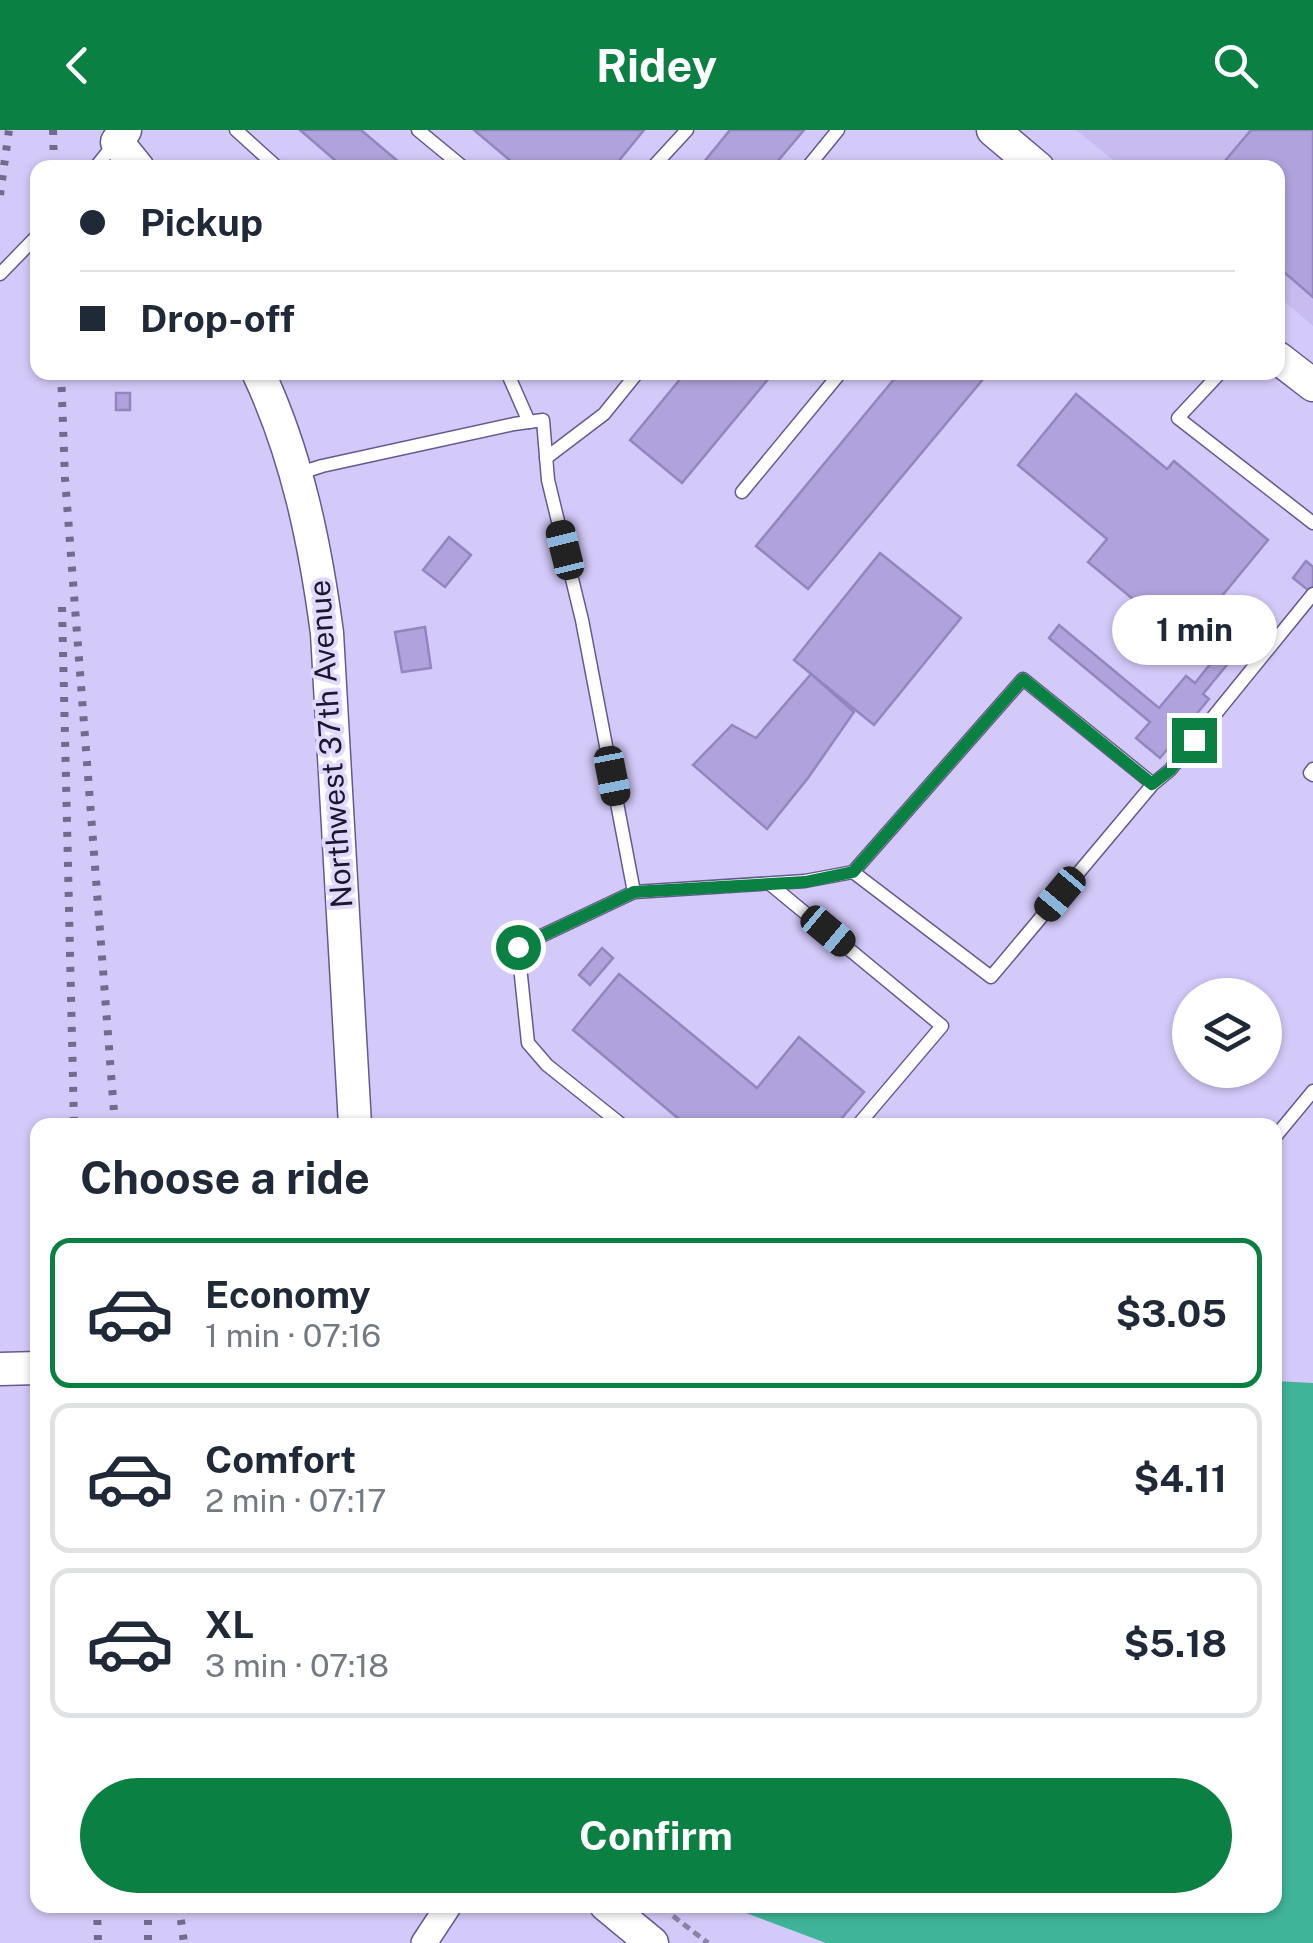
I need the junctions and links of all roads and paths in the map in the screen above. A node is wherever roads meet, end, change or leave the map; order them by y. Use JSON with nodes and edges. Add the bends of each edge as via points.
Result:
{"nodes":[{"id":1,"x":236,"y":130,"type":"edge"},
{"id":2,"x":418,"y":130,"type":"edge"},
{"id":3,"x":687,"y":130,"type":"edge"},
{"id":4,"x":838,"y":130,"type":"edge"},
{"id":5,"x":993,"y":130,"type":"edge"},
{"id":6,"x":121,"y":136,"type":"edge"},
{"id":7,"x":102,"y":160,"type":"edge"},
{"id":8,"x":134,"y":160,"type":"edge"},
{"id":9,"x":269,"y":160,"type":"edge"},
{"id":10,"x":454,"y":160,"type":"edge"},
{"id":11,"x":659,"y":160,"type":"edge"},
{"id":12,"x":814,"y":160,"type":"edge"},
{"id":13,"x":1021,"y":160,"type":"edge"},
{"id":14,"x":30,"y":243,"type":"edge"},
{"id":15,"x":0,"y":274,"type":"edge"},
{"id":16,"x":1285,"y":364,"type":"edge"},
{"id":17,"x":262,"y":380,"type":"edge"},
{"id":18,"x":511,"y":380,"type":"edge"},
{"id":19,"x":632,"y":380,"type":"edge"},
{"id":20,"x":834,"y":380,"type":"edge"},
{"id":21,"x":1214,"y":380,"type":"edge"},
{"id":22,"x":1313,"y":386,"type":"edge"},
{"id":23,"x":529,"y":422,"type":"junction"},
{"id":24,"x":546,"y":458,"type":"junction"},
{"id":25,"x":297,"y":474,"type":"junction"},
{"id":26,"x":742,"y":492,"type":"dead end"},
{"id":27,"x":1313,"y":524,"type":"edge"},
{"id":28,"x":1313,"y":594,"type":"edge"},
{"id":29,"x":1152,"y":784,"type":"junction"},
{"id":30,"x":853,"y":872,"type":"junction"},
{"id":31,"x":770,"y":884,"type":"junction"},
{"id":32,"x":634,"y":892,"type":"junction"},
{"id":33,"x":1313,"y":1092,"type":"edge"},
{"id":34,"x":355,"y":1118,"type":"edge"},
{"id":35,"x":613,"y":1118,"type":"edge"},
{"id":36,"x":864,"y":1118,"type":"edge"},
{"id":37,"x":1282,"y":1130,"type":"edge"},
{"id":38,"x":30,"y":1368,"type":"edge"},
{"id":39,"x":0,"y":1370,"type":"edge"},
{"id":40,"x":444,"y":1913,"type":"edge"},
{"id":41,"x":616,"y":1913,"type":"edge"},
{"id":42,"x":674,"y":1917,"type":"dead end"},
{"id":43,"x":424,"y":1943,"type":"edge"},
{"id":44,"x":652,"y":1943,"type":"edge"},
{"id":45,"x":708,"y":1943,"type":"edge"}],
"edges":[{"from":1,"to":9,"type":"lane"},
{"from":2,"to":10,"type":"lane"},
{"from":3,"to":11,"type":"lane"},
{"from":4,"to":12,"type":"lane"},
{"from":5,"to":13,"type":"street"},
{"from":6,"to":7,"type":"lane"},
{"from":6,"to":8,"type":"street"},
{"from":14,"to":15,"type":"lane"},
{"from":16,"to":22,"type":"street"},
{"from":17,"to":25,"type":"street","name":"Northwest 37th Avenue"},
{"from":18,"to":23,"type":"lane"},
{"from":19,"to":24,"type":"lane","via":[[604,414]]},
{"from":20,"to":26,"type":"lane"},
{"from":21,"to":27,"type":"lane","via":[[1178,418]]},
{"from":23,"to":24,"type":"lane","via":[[543,420]]},
{"from":23,"to":25,"type":"lane"},
{"from":24,"to":32,"type":"lane"},
{"from":25,"to":34,"type":"street","name":"Northwest 37th Avenue","via":[[326,634]]},
{"from":28,"to":29,"type":"lane"},
{"from":29,"to":30,"type":"lane","via":[[1023,679]]},
{"from":29,"to":30,"type":"lane","via":[[991,977]]},
{"from":30,"to":31,"type":"lane"},
{"from":31,"to":32,"type":"lane"},
{"from":31,"to":36,"type":"lane","via":[[942,1026]]},
{"from":32,"to":35,"type":"lane","via":[[518,947],[528,1043]]},
{"from":33,"to":37,"type":"lane"},
{"from":38,"to":39,"type":"street"},
{"from":40,"to":43,"type":"street"},
{"from":41,"to":44,"type":"street"},
{"from":42,"to":45,"type":"path"}]}
